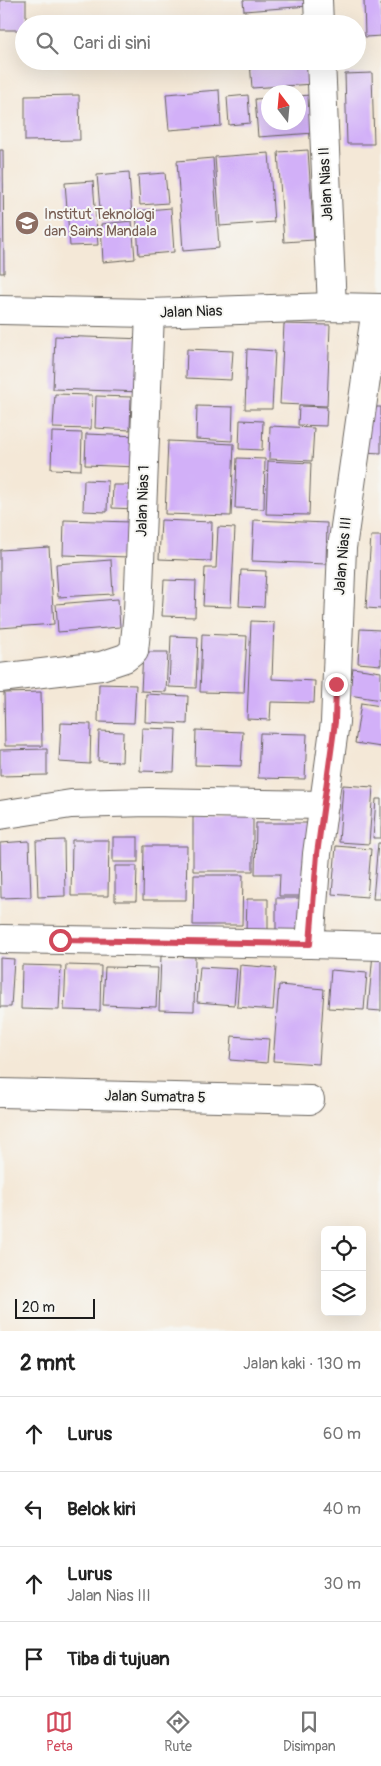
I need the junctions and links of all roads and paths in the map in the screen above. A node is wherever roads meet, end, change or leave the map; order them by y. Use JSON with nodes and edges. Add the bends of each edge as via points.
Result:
{"nodes":[{"id":1,"x":318,"y":0,"type":"edge"},
{"id":2,"x":319,"y":15,"type":"edge"},
{"id":3,"x":321,"y":70,"type":"edge"},
{"id":4,"x":332,"y":307,"type":"junction"},
{"id":5,"x":378,"y":308,"type":"edge"},
{"id":6,"x":0,"y":310,"type":"edge"},
{"id":7,"x":150,"y":313,"type":"junction"},
{"id":8,"x":0,"y":678,"type":"edge"},
{"id":9,"x":324,"y":805,"type":"junction"},
{"id":10,"x":0,"y":815,"type":"edge"},
{"id":11,"x":2,"y":939,"type":"dead end"},
{"id":12,"x":310,"y":944,"type":"junction"},
{"id":13,"x":381,"y":946,"type":"edge"},
{"id":14,"x":0,"y":1093,"type":"edge"},
{"id":15,"x":310,"y":1100,"type":"dead end"}],
"edges":[{"from":1,"to":2,"type":"street"},
{"from":3,"to":4,"type":"street","name":"Jalan Nias II"},
{"from":4,"to":5,"type":"street","name":"Jalan Nias"},
{"from":4,"to":7,"type":"street","name":"Jalan Nias"},
{"from":5,"to":9,"type":"street","name":"Jalan Nias III","via":[[342,548],[335,722]]},
{"from":6,"to":7,"type":"street","name":"Jalan Nias"},
{"from":7,"to":8,"type":"street","name":"Jalan Nias 1","via":[[134,651],[125,658],[101,666]]},
{"from":9,"to":10,"type":"street","via":[[71,804]]},
{"from":9,"to":12,"type":"street","name":"Jalan Nias III"},
{"from":11,"to":12,"type":"street"},
{"from":12,"to":13,"type":"street"},
{"from":14,"to":15,"type":"street","name":"Jalan Sumatra 5"}]}
